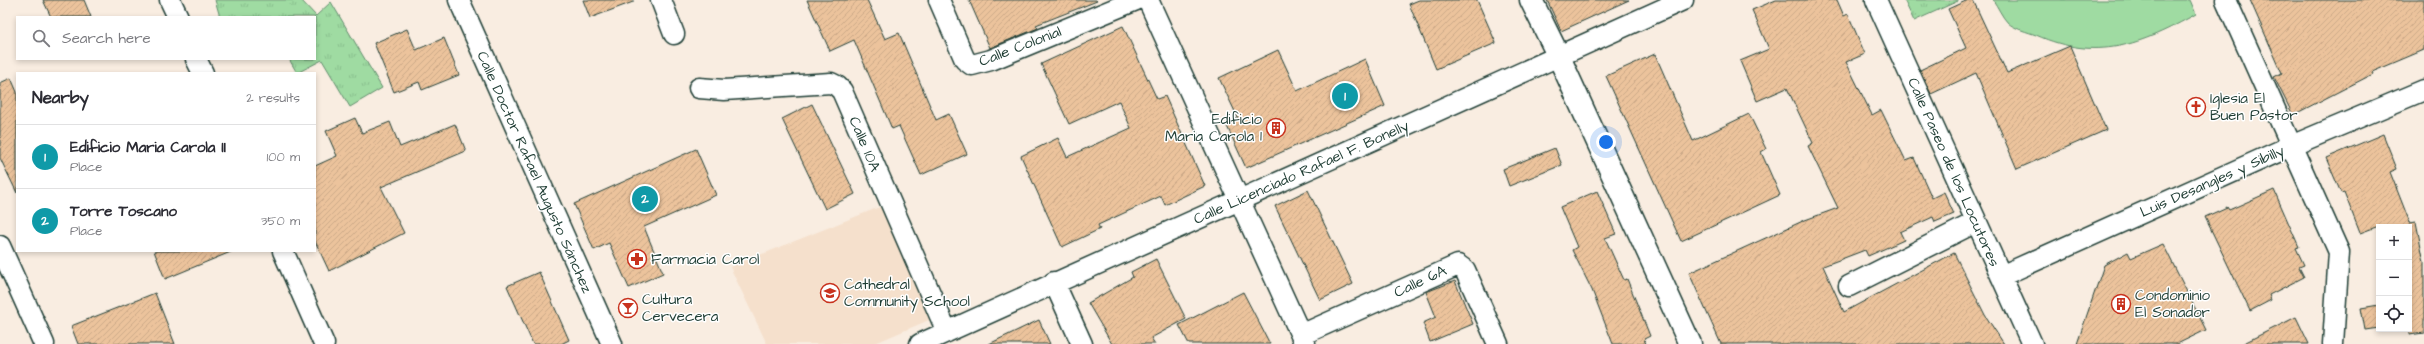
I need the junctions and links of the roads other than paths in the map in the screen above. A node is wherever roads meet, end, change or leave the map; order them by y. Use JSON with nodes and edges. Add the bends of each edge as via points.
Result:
{"nodes":[{"id":1,"x":170,"y":0,"type":"edge"},
{"id":2,"x":459,"y":0,"type":"edge"},
{"id":3,"x":661,"y":0,"type":"edge"},
{"id":4,"x":939,"y":0,"type":"edge"},
{"id":5,"x":1136,"y":0,"type":"edge"},
{"id":6,"x":1148,"y":0,"type":"edge"},
{"id":7,"x":1531,"y":0,"type":"edge"},
{"id":8,"x":1683,"y":0,"type":"edge"},
{"id":9,"x":1876,"y":0,"type":"edge"},
{"id":10,"x":2226,"y":0,"type":"edge"},
{"id":11,"x":178,"y":16,"type":"edge"},
{"id":12,"x":674,"y":34,"type":"dead end"},
{"id":13,"x":1559,"y":57,"type":"junction"},
{"id":14,"x":196,"y":60,"type":"edge"},
{"id":15,"x":202,"y":72,"type":"edge"},
{"id":16,"x":699,"y":88,"type":"dead end"},
{"id":17,"x":2424,"y":90,"type":"edge"},
{"id":18,"x":2291,"y":146,"type":"junction"},
{"id":19,"x":1239,"y":200,"type":"junction"},
{"id":20,"x":1976,"y":222,"type":"junction"},
{"id":21,"x":0,"y":246,"type":"edge"},
{"id":22,"x":283,"y":252,"type":"edge"},
{"id":23,"x":2001,"y":276,"type":"junction"},
{"id":24,"x":1054,"y":282,"type":"junction"},
{"id":25,"x":1848,"y":286,"type":"dead end"},
{"id":26,"x":947,"y":332,"type":"junction"},
{"id":27,"x":1303,"y":340,"type":"edge"},
{"id":28,"x":44,"y":344,"type":"edge"},
{"id":29,"x":324,"y":344,"type":"edge"},
{"id":30,"x":612,"y":344,"type":"edge"},
{"id":31,"x":920,"y":344,"type":"edge"},
{"id":32,"x":1082,"y":344,"type":"edge"},
{"id":33,"x":1498,"y":344,"type":"edge"},
{"id":34,"x":1690,"y":344,"type":"edge"},
{"id":35,"x":2032,"y":344,"type":"edge"},
{"id":36,"x":2333,"y":344,"type":"edge"}],
"edges":[{"from":1,"to":11,"type":"street"},
{"from":2,"to":30,"type":"street","name":"Calle Doctor Rafael Augusto Sánchez"},
{"from":3,"to":12,"type":"street"},
{"from":4,"to":5,"type":"street","name":"Calle Colonial","via":[[965,60],[972,65],[991,60]]},
{"from":6,"to":19,"type":"street"},
{"from":7,"to":13,"type":"street"},
{"from":8,"to":13,"type":"street","name":"Calle Licenciado Rafael F. Bonelly"},
{"from":9,"to":20,"type":"street","name":"Calle Paseo de los Locutores"},
{"from":10,"to":18,"type":"street"},
{"from":13,"to":19,"type":"street","name":"Calle Licenciado Rafael F. Bonelly"},
{"from":13,"to":34,"type":"street"},
{"from":14,"to":15,"type":"street"},
{"from":16,"to":26,"type":"street","name":"Calle 10A","via":[[724,90],[831,83],[840,88]]},
{"from":17,"to":18,"type":"street","name":"Luis Desangles y Sibilly"},
{"from":18,"to":23,"type":"street","name":"Luis Desangles y Sibilly"},
{"from":18,"to":36,"type":"street","via":[[2339,252]]},
{"from":19,"to":24,"type":"street","name":"Calle Licenciado Rafael F. Bonelly"},
{"from":19,"to":27,"type":"street"},
{"from":20,"to":23,"type":"street","name":"Calle Paseo de los Locutores"},
{"from":20,"to":25,"type":"street"},
{"from":21,"to":28,"type":"street"},
{"from":22,"to":29,"type":"street"},
{"from":23,"to":35,"type":"street","name":"Calle Paseo de los Locutores"},
{"from":24,"to":26,"type":"street","name":"Calle Licenciado Rafael F. Bonelly"},
{"from":24,"to":32,"type":"street"},
{"from":26,"to":31,"type":"street","name":"Calle Licenciado Rafael F. Bonelly"},
{"from":27,"to":33,"type":"street","name":"Calle 6A","via":[[1458,265],[1465,270]]}]}
